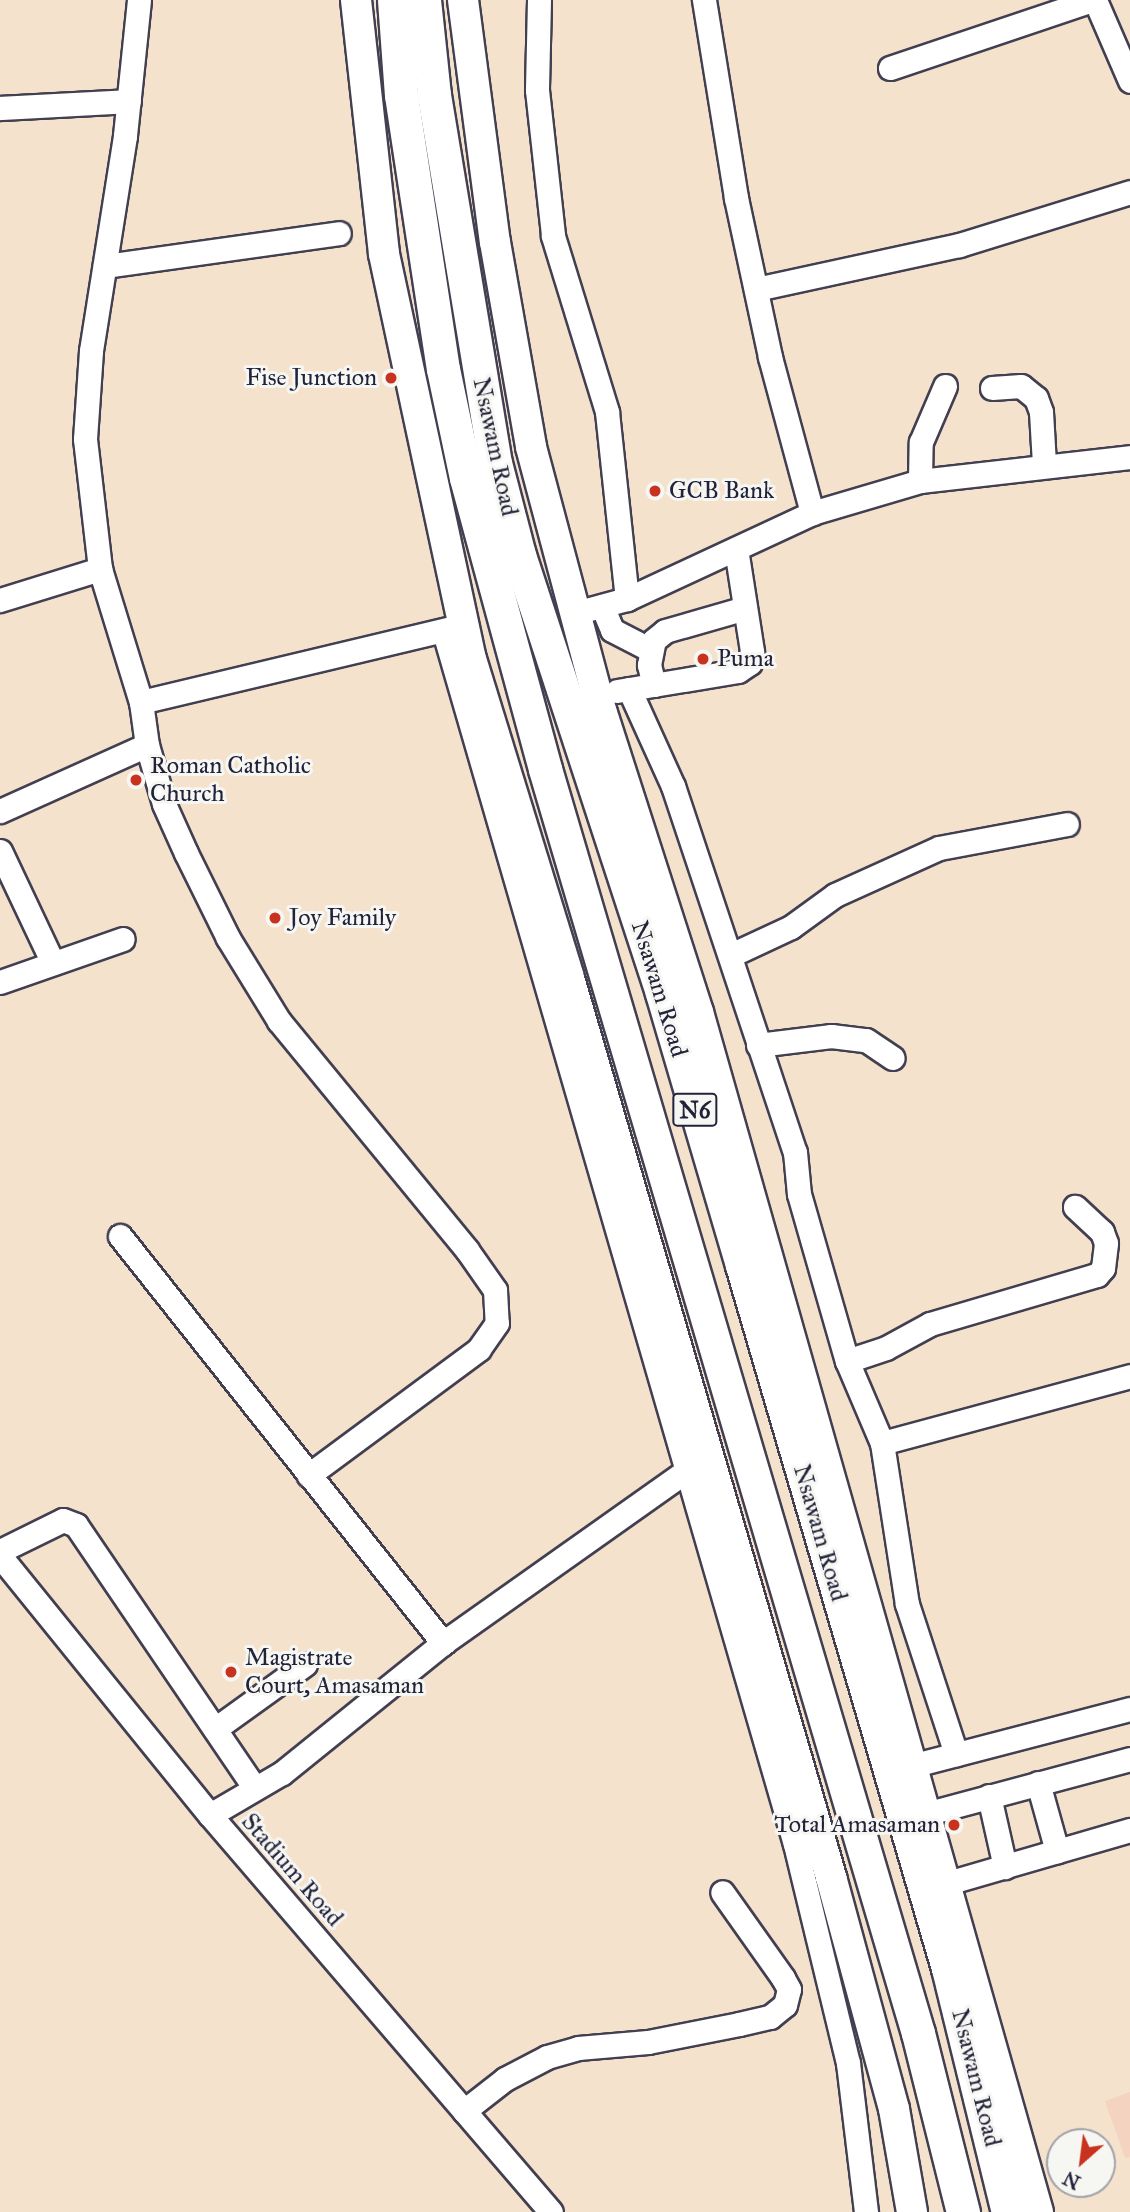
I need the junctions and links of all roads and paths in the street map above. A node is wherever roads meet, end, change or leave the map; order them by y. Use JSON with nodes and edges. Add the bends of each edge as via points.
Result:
{"nodes":[{"id":1,"x":139,"y":0,"type":"edge"},
{"id":2,"x":356,"y":0,"type":"edge"},
{"id":3,"x":394,"y":0,"type":"edge"},
{"id":4,"x":424,"y":0,"type":"edge"},
{"id":5,"x":463,"y":0,"type":"edge"},
{"id":6,"x":539,"y":0,"type":"edge"},
{"id":7,"x":704,"y":0,"type":"edge"},
{"id":8,"x":1093,"y":0,"type":"edge"},
{"id":9,"x":890,"y":68,"type":"dead end"},
{"id":10,"x":1130,"y":82,"type":"edge"},
{"id":11,"x":129,"y":101,"type":"junction"},
{"id":12,"x":0,"y":108,"type":"edge"},
{"id":13,"x":1130,"y":192,"type":"edge"},
{"id":14,"x":340,"y":233,"type":"dead end"},
{"id":15,"x":105,"y":266,"type":"junction"},
{"id":16,"x":756,"y":289,"type":"junction"},
{"id":17,"x":945,"y":386,"type":"dead end"},
{"id":18,"x":992,"y":388,"type":"dead end"},
{"id":19,"x":1130,"y":457,"type":"edge"},
{"id":20,"x":1044,"y":464,"type":"junction"},
{"id":21,"x":920,"y":481,"type":"junction"},
{"id":22,"x":811,"y":513,"type":"junction"},
{"id":23,"x":736,"y":549,"type":"junction"},
{"id":24,"x":100,"y":569,"type":"junction"},
{"id":25,"x":627,"y":599,"type":"junction"},
{"id":26,"x":0,"y":600,"type":"edge"},
{"id":27,"x":745,"y":608,"type":"junction"},
{"id":28,"x":589,"y":610,"type":"junction"},
{"id":29,"x":453,"y":629,"type":"junction"},
{"id":30,"x":649,"y":649,"type":"junction"},
{"id":31,"x":654,"y":685,"type":"junction"},
{"id":32,"x":629,"y":689,"type":"junction"},
{"id":33,"x":597,"y":694,"type":"junction"},
{"id":34,"x":141,"y":702,"type":"junction"},
{"id":35,"x":147,"y":745,"type":"junction"},
{"id":36,"x":0,"y":811,"type":"edge"},
{"id":37,"x":1066,"y":824,"type":"dead end"},
{"id":38,"x":0,"y":851,"type":"edge"},
{"id":39,"x":123,"y":939,"type":"dead end"},
{"id":40,"x":731,"y":955,"type":"junction"},
{"id":41,"x":53,"y":963,"type":"junction"},
{"id":42,"x":0,"y":982,"type":"edge"},
{"id":43,"x":758,"y":1045,"type":"junction"},
{"id":44,"x":892,"y":1058,"type":"dead end"},
{"id":45,"x":1075,"y":1207,"type":"dead end"},
{"id":46,"x":120,"y":1236,"type":"dead end"},
{"id":47,"x":846,"y":1361,"type":"junction"},
{"id":48,"x":1130,"y":1376,"type":"edge"},
{"id":49,"x":882,"y":1443,"type":"junction"},
{"id":50,"x":698,"y":1462,"type":"junction"},
{"id":51,"x":309,"y":1475,"type":"junction"},
{"id":52,"x":0,"y":1553,"type":"edge"},
{"id":53,"x":443,"y":1643,"type":"junction"},
{"id":54,"x":305,"y":1664,"type":"dead end"},
{"id":55,"x":1130,"y":1709,"type":"edge"},
{"id":56,"x":215,"y":1729,"type":"junction"},
{"id":57,"x":956,"y":1754,"type":"junction"},
{"id":58,"x":1130,"y":1759,"type":"edge"},
{"id":59,"x":911,"y":1766,"type":"junction"},
{"id":60,"x":1038,"y":1783,"type":"junction"},
{"id":61,"x":255,"y":1788,"type":"junction"},
{"id":62,"x":989,"y":1796,"type":"junction"},
{"id":63,"x":925,"y":1814,"type":"junction"},
{"id":64,"x":210,"y":1815,"type":"junction"},
{"id":65,"x":1130,"y":1830,"type":"edge"},
{"id":66,"x":1057,"y":1851,"type":"junction"},
{"id":67,"x":1005,"y":1867,"type":"junction"},
{"id":68,"x":944,"y":1884,"type":"junction"},
{"id":69,"x":722,"y":1892,"type":"dead end"},
{"id":70,"x":464,"y":2111,"type":"junction"},
{"id":71,"x":551,"y":2212,"type":"edge"},
{"id":72,"x":866,"y":2212,"type":"edge"},
{"id":73,"x":912,"y":2212,"type":"edge"},
{"id":74,"x":963,"y":2212,"type":"edge"},
{"id":75,"x":1008,"y":2212,"type":"edge"},
{"id":76,"x":1038,"y":2212,"type":"edge"}],
"edges":[{"from":1,"to":11,"type":"street"},
{"from":2,"to":29,"type":"main road","via":[[384,254]]},
{"from":3,"to":74,"type":"highway","name":"Nsawam Road","number":"N6","via":[[401,95],[443,369],[466,478],[549,782],[918,2033]]},
{"from":4,"to":75,"type":"highway","name":"Nsawam Road","number":"N6","via":[[434,95],[481,377],[512,528],[556,678],[662,993],[750,1291],[948,1968]]},
{"from":5,"to":28,"type":"main road","via":[[495,242],[531,447]]},
{"from":6,"to":25,"type":"street","via":[[537,90],[553,236],[607,412]]},
{"from":7,"to":16,"type":"street","via":[[717,94]]},
{"from":8,"to":9,"type":"street"},
{"from":8,"to":10,"type":"street"},
{"from":11,"to":12,"type":"street"},
{"from":11,"to":15,"type":"street"},
{"from":13,"to":16,"type":"street","via":[[959,245]]},
{"from":14,"to":15,"type":"street"},
{"from":15,"to":24,"type":"street","via":[[91,351],[85,439]]},
{"from":16,"to":22,"type":"street"},
{"from":17,"to":21,"type":"street","via":[[920,442]]},
{"from":18,"to":20,"type":"street","via":[[1021,386],[1036,398]]},
{"from":19,"to":20,"type":"street"},
{"from":20,"to":21,"type":"street"},
{"from":21,"to":22,"type":"street"},
{"from":22,"to":23,"type":"street"},
{"from":23,"to":25,"type":"street"},
{"from":23,"to":27,"type":"street"},
{"from":24,"to":26,"type":"street"},
{"from":24,"to":34,"type":"street"},
{"from":25,"to":28,"type":"street"},
{"from":27,"to":30,"type":"street","via":[[665,631]]},
{"from":27,"to":31,"type":"street","via":[[750,663],[738,671]]},
{"from":28,"to":30,"type":"street","via":[[612,631]]},
{"from":28,"to":33,"type":"main road"},
{"from":29,"to":34,"type":"street"},
{"from":29,"to":50,"type":"main road"},
{"from":30,"to":31,"type":"street"},
{"from":31,"to":32,"type":"street"},
{"from":32,"to":33,"type":"street"},
{"from":32,"to":40,"type":"street","via":[[673,786]]},
{"from":33,"to":59,"type":"main road","via":[[698,1012]]},
{"from":34,"to":35,"type":"street"},
{"from":35,"to":36,"type":"street"},
{"from":35,"to":51,"type":"street","via":[[164,804],[186,853],[228,937],[279,1021],[495,1290],[497,1323],[479,1349]]},
{"from":37,"to":40,"type":"street","via":[[939,848],[866,878],[791,927]]},
{"from":38,"to":41,"type":"street"},
{"from":39,"to":41,"type":"street"},
{"from":40,"to":43,"type":"street"},
{"from":41,"to":42,"type":"street"},
{"from":43,"to":44,"type":"street","via":[[831,1036],[866,1040]]},
{"from":43,"to":47,"type":"street","via":[[795,1152],[799,1194]]},
{"from":45,"to":47,"type":"street","via":[[1102,1232],[1106,1243],[1106,1257],[1097,1275],[929,1324],[886,1348]]},
{"from":46,"to":51,"type":"street"},
{"from":47,"to":49,"type":"street"},
{"from":48,"to":49,"type":"street"},
{"from":49,"to":57,"type":"street","via":[[907,1604]]},
{"from":50,"to":53,"type":"street"},
{"from":50,"to":72,"type":"street","via":[[848,2063]]},
{"from":50,"to":73,"type":"main road","via":[[859,1980],[894,2109]]},
{"from":51,"to":53,"type":"street"},
{"from":52,"to":56,"type":"street","via":[[63,1520],[76,1525]]},
{"from":52,"to":64,"type":"street","name":"Stadium Road"},
{"from":53,"to":61,"type":"street","via":[[349,1722]]},
{"from":54,"to":56,"type":"street"},
{"from":55,"to":57,"type":"street"},
{"from":56,"to":61,"type":"street"},
{"from":57,"to":59,"type":"street"},
{"from":58,"to":60,"type":"street"},
{"from":59,"to":63,"type":"main road"},
{"from":60,"to":62,"type":"street"},
{"from":60,"to":66,"type":"street"},
{"from":61,"to":64,"type":"street"},
{"from":62,"to":63,"type":"street"},
{"from":62,"to":67,"type":"street"},
{"from":63,"to":68,"type":"main road"},
{"from":64,"to":70,"type":"street","name":"Stadium Road"},
{"from":65,"to":66,"type":"street"},
{"from":66,"to":67,"type":"street"},
{"from":67,"to":68,"type":"street"},
{"from":68,"to":76,"type":"main road"},
{"from":69,"to":70,"type":"street","via":[[783,1978],[789,1989],[785,2005],[770,2017],[739,2024],[648,2042],[578,2048],[547,2057],[505,2079]]},
{"from":70,"to":71,"type":"street","name":"Stadium Road"}]}
